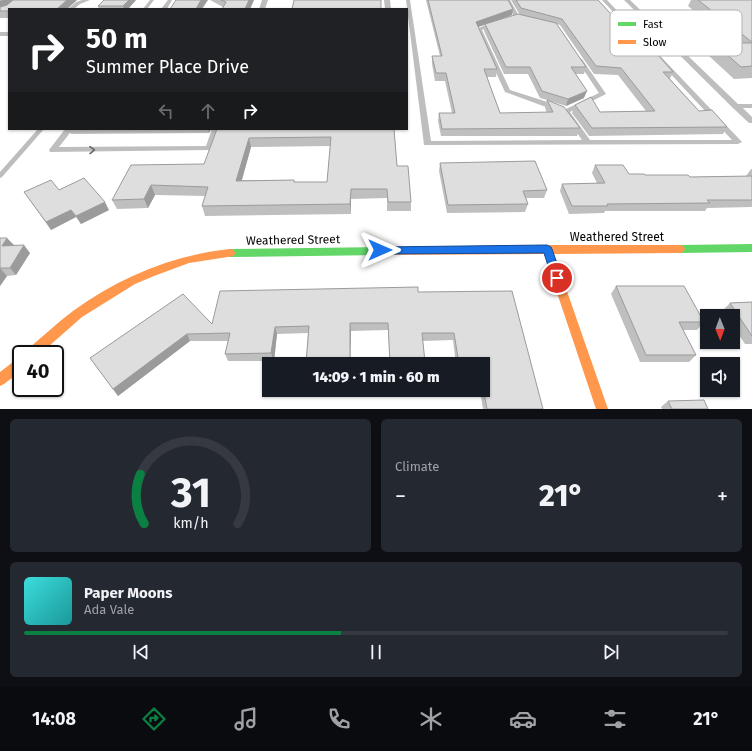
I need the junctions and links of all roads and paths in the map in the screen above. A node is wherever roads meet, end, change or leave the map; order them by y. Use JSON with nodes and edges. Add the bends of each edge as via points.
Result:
{"nodes":[{"id":1,"x":88,"y":0,"type":"edge"},
{"id":2,"x":408,"y":0,"type":"edge"},
{"id":3,"x":507,"y":0,"type":"edge"},
{"id":4,"x":604,"y":0,"type":"edge"},
{"id":5,"x":628,"y":0,"type":"edge"},
{"id":6,"x":72,"y":8,"type":"edge"},
{"id":7,"x":80,"y":8,"type":"edge"},
{"id":8,"x":613,"y":10,"type":"edge"},
{"id":9,"x":638,"y":10,"type":"edge"},
{"id":10,"x":517,"y":17,"type":"junction"},
{"id":11,"x":509,"y":19,"type":"edge"},
{"id":12,"x":530,"y":20,"type":"edge"},
{"id":13,"x":502,"y":22,"type":"edge"},
{"id":14,"x":574,"y":51,"type":"edge"},
{"id":15,"x":657,"y":56,"type":"edge"},
{"id":16,"x":685,"y":56,"type":"edge"},
{"id":17,"x":736,"y":106,"type":"junction"},
{"id":18,"x":752,"y":106,"type":"edge"},
{"id":19,"x":566,"y":111,"type":"junction"},
{"id":20,"x":752,"y":121,"type":"edge"},
{"id":21,"x":68,"y":130,"type":"edge"},
{"id":22,"x":216,"y":130,"type":"edge"},
{"id":23,"x":588,"y":143,"type":"junction"},
{"id":24,"x":752,"y":248,"type":"edge"},
{"id":25,"x":547,"y":249,"type":"junction"},
{"id":26,"x":42,"y":345,"type":"edge"},
{"id":27,"x":12,"y":370,"type":"edge"},
{"id":28,"x":0,"y":380,"type":"edge"},
{"id":29,"x":602,"y":409,"type":"edge"}],
"edges":[{"from":1,"to":6,"type":"lane"},
{"from":1,"to":7,"type":"lane"},
{"from":2,"to":23,"type":"lane","via":[[427,143]]},
{"from":3,"to":10,"type":"lane"},
{"from":4,"to":8,"type":"lane"},
{"from":5,"to":9,"type":"lane"},
{"from":10,"to":11,"type":"lane"},
{"from":10,"to":12,"type":"lane"},
{"from":13,"to":19,"type":"lane","via":[[479,29],[507,91]]},
{"from":14,"to":19,"type":"lane","via":[[603,94]]},
{"from":15,"to":23,"type":"lane","via":[[738,142]]},
{"from":16,"to":17,"type":"lane"},
{"from":17,"to":18,"type":"lane"},
{"from":17,"to":20,"type":"lane"},
{"from":19,"to":23,"type":"lane"},
{"from":21,"to":22,"type":"lane","one_way":true,"via":[[53,150],[209,148]]},
{"from":24,"to":25,"type":"street","name":"Weathered Street"},
{"from":25,"to":26,"type":"street","name":"Weathered Street","via":[[213,254],[165,266],[120,287],[78,315]]},
{"from":25,"to":29,"type":"street"},
{"from":27,"to":28,"type":"street"}]}
